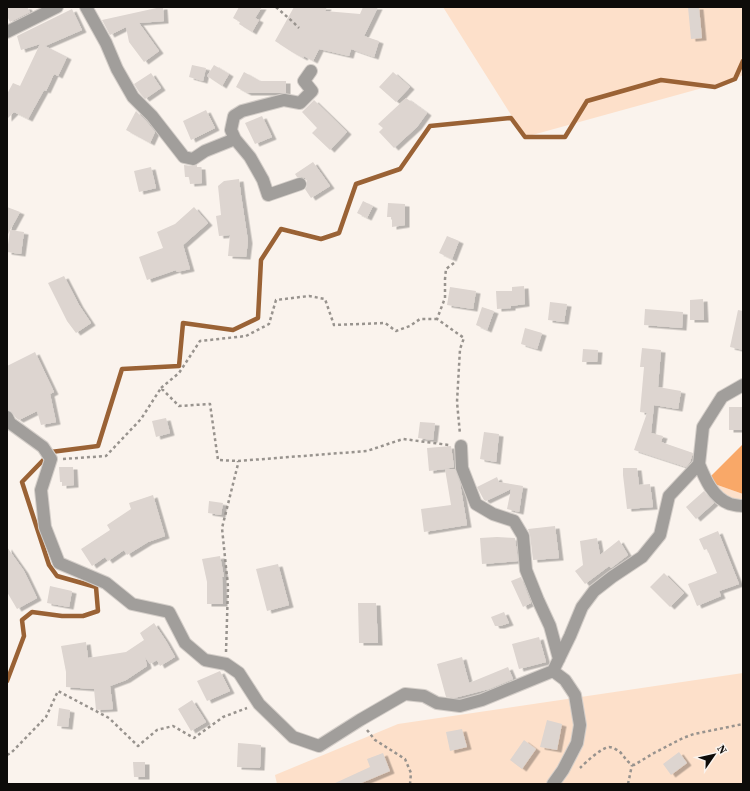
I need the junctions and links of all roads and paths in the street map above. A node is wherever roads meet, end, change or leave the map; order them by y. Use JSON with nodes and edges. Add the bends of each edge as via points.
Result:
{"nodes":[{"id":1,"x":57,"y":7,"type":"edge"},
{"id":2,"x":86,"y":7,"type":"edge"},
{"id":3,"x":276,"y":7,"type":"edge"},
{"id":4,"x":299,"y":28,"type":"dead end"},
{"id":5,"x":7,"y":32,"type":"edge"},
{"id":6,"x":311,"y":71,"type":"dead end"},
{"id":7,"x":234,"y":139,"type":"junction"},
{"id":8,"x":300,"y":184,"type":"dead end"},
{"id":9,"x":454,"y":263,"type":"dead end"},
{"id":10,"x":437,"y":319,"type":"junction"},
{"id":11,"x":743,"y":385,"type":"edge"},
{"id":12,"x":161,"y":388,"type":"junction"},
{"id":13,"x":7,"y":417,"type":"edge"},
{"id":14,"x":461,"y":446,"type":"junction"},
{"id":15,"x":51,"y":459,"type":"junction"},
{"id":16,"x":238,"y":461,"type":"junction"},
{"id":17,"x":698,"y":464,"type":"junction"},
{"id":18,"x":743,"y":506,"type":"edge"},
{"id":19,"x":558,"y":659,"type":"junction"},
{"id":20,"x":226,"y":664,"type":"junction"},
{"id":21,"x":552,"y":671,"type":"junction"},
{"id":22,"x":259,"y":704,"type":"junction"},
{"id":23,"x":360,"y":720,"type":"junction"},
{"id":24,"x":743,"y":724,"type":"edge"},
{"id":25,"x":7,"y":755,"type":"edge"},
{"id":26,"x":632,"y":765,"type":"junction"},
{"id":27,"x":563,"y":770,"type":"junction"},
{"id":28,"x":410,"y":784,"type":"edge"},
{"id":29,"x":553,"y":784,"type":"edge"},
{"id":30,"x":628,"y":784,"type":"edge"}],
"edges":[{"from":1,"to":5,"type":"street"},
{"from":2,"to":7,"type":"street","via":[[133,97],[152,116],[184,157],[193,159]]},
{"from":3,"to":4,"type":"path"},
{"from":6,"to":7,"type":"street","via":[[304,80],[312,90],[300,103],[284,100],[242,111],[234,116],[231,130]]},
{"from":7,"to":8,"type":"street","via":[[250,157],[268,195]]},
{"from":9,"to":10,"type":"path","via":[[446,270],[445,298]]},
{"from":10,"to":12,"type":"path","via":[[420,318],[410,326],[396,331],[385,324],[334,325],[325,299],[309,296],[276,300],[269,324],[246,336],[200,341],[178,374]]},
{"from":10,"to":14,"type":"path","via":[[464,338],[460,349],[457,402]]},
{"from":11,"to":17,"type":"street","via":[[722,397],[703,427]]},
{"from":12,"to":15,"type":"path","via":[[141,419],[106,456]]},
{"from":12,"to":16,"type":"path","via":[[179,406],[210,404],[218,460]]},
{"from":13,"to":15,"type":"street","via":[[10,423],[43,448]]},
{"from":14,"to":16,"type":"path","via":[[403,439],[367,451]]},
{"from":14,"to":19,"type":"street","via":[[462,468],[476,504],[493,514],[514,521],[523,536],[526,570],[550,626]]},
{"from":15,"to":20,"type":"street","via":[[42,490],[46,527],[59,563],[106,583],[132,604],[169,612],[185,643],[205,660]]},
{"from":16,"to":20,"type":"path","via":[[222,528],[228,587]]},
{"from":17,"to":18,"type":"street","via":[[706,481],[719,497],[729,504]]},
{"from":17,"to":19,"type":"street","via":[[669,496],[660,535],[642,556],[594,591],[582,607]]},
{"from":19,"to":21,"type":"street"},
{"from":20,"to":22,"type":"street","via":[[239,673]]},
{"from":21,"to":23,"type":"street","via":[[482,700],[460,706],[437,703],[424,696],[405,694]]},
{"from":21,"to":27,"type":"street","via":[[565,680],[575,695],[580,725],[576,743]]},
{"from":22,"to":23,"type":"street","via":[[293,736],[319,746]]},
{"from":22,"to":25,"type":"path","via":[[223,717],[194,738],[173,726],[157,730],[138,746],[109,718],[58,691],[46,717]]},
{"from":23,"to":28,"type":"path","via":[[375,740],[405,759],[410,773]]},
{"from":24,"to":26,"type":"path","via":[[683,738]]},
{"from":26,"to":27,"type":"path","via":[[620,752],[608,747],[577,770]]},
{"from":26,"to":30,"type":"path"},
{"from":27,"to":29,"type":"street"}]}
